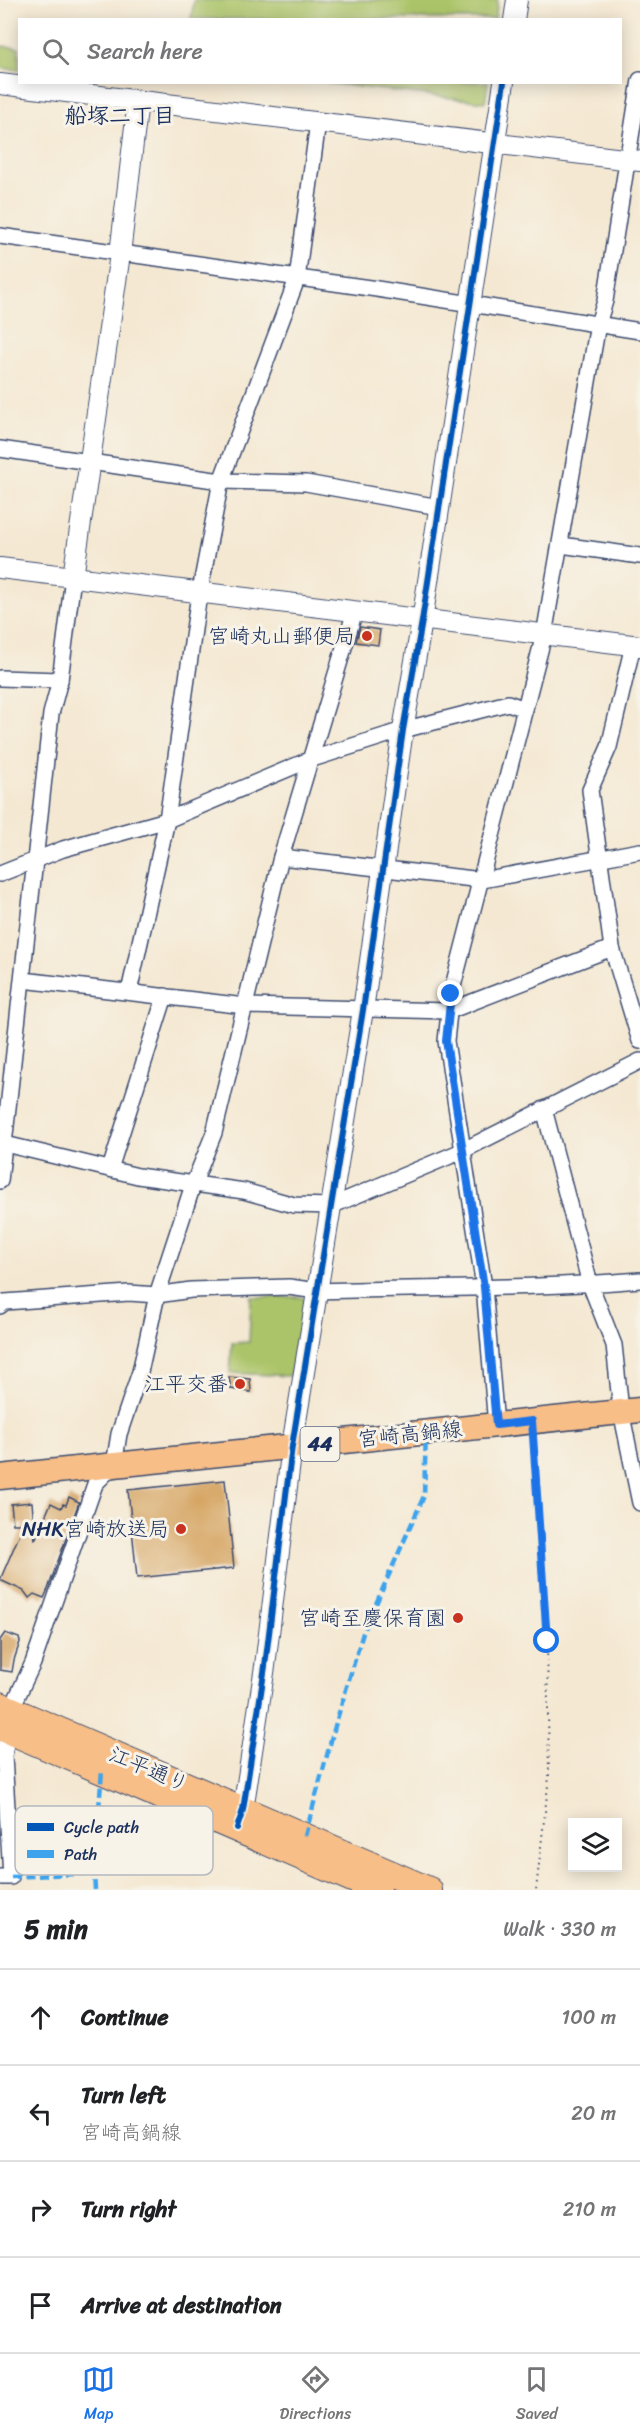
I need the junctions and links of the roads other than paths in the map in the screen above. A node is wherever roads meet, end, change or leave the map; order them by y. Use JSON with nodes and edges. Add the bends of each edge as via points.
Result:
{"nodes":[{"id":1,"x":517,"y":0,"type":"edge"},
{"id":2,"x":514,"y":18,"type":"edge"},
{"id":3,"x":640,"y":81,"type":"edge"},
{"id":4,"x":0,"y":84,"type":"edge"},
{"id":5,"x":504,"y":84,"type":"edge"},
{"id":6,"x":138,"y":101,"type":"junction"},
{"id":7,"x":318,"y":123,"type":"junction"},
{"id":8,"x":494,"y":143,"type":"junction"},
{"id":9,"x":634,"y":161,"type":"edge"},
{"id":10,"x":0,"y":236,"type":"edge"},
{"id":11,"x":120,"y":254,"type":"junction"},
{"id":12,"x":297,"y":279,"type":"junction"},
{"id":13,"x":470,"y":304,"type":"junction"},
{"id":14,"x":598,"y":324,"type":"junction"},
{"id":15,"x":640,"y":331,"type":"edge"},
{"id":16,"x":0,"y":449,"type":"edge"},
{"id":17,"x":89,"y":462,"type":"junction"},
{"id":18,"x":221,"y":481,"type":"junction"},
{"id":19,"x":439,"y":507,"type":"junction"},
{"id":20,"x":561,"y":545,"type":"junction"},
{"id":21,"x":640,"y":556,"type":"edge"},
{"id":22,"x":0,"y":568,"type":"edge"},
{"id":23,"x":73,"y":577,"type":"junction"},
{"id":24,"x":200,"y":591,"type":"junction"},
{"id":25,"x":355,"y":611,"type":"junction"},
{"id":26,"x":422,"y":621,"type":"junction"},
{"id":27,"x":544,"y":635,"type":"junction"},
{"id":28,"x":636,"y":645,"type":"edge"},
{"id":29,"x":0,"y":678,"type":"edge"},
{"id":30,"x":60,"y":680,"type":"junction"},
{"id":31,"x":525,"y":709,"type":"junction"},
{"id":32,"x":403,"y":730,"type":"junction"},
{"id":33,"x":309,"y":760,"type":"junction"},
{"id":34,"x":167,"y":820,"type":"junction"},
{"id":35,"x":640,"y":851,"type":"edge"},
{"id":36,"x":280,"y":857,"type":"junction"},
{"id":37,"x":598,"y":858,"type":"junction"},
{"id":38,"x":36,"y":859,"type":"junction"},
{"id":39,"x":382,"y":869,"type":"junction"},
{"id":40,"x":0,"y":874,"type":"edge"},
{"id":41,"x":482,"y":880,"type":"junction"},
{"id":42,"x":612,"y":948,"type":"junction"},
{"id":43,"x":23,"y":980,"type":"junction"},
{"id":44,"x":129,"y":992,"type":"junction"},
{"id":45,"x":165,"y":996,"type":"junction"},
{"id":46,"x":245,"y":1006,"type":"junction"},
{"id":47,"x":363,"y":1010,"type":"junction"},
{"id":48,"x":449,"y":1011,"type":"junction"},
{"id":49,"x":640,"y":1041,"type":"edge"},
{"id":50,"x":640,"y":1061,"type":"edge"},
{"id":51,"x":544,"y":1109,"type":"junction"},
{"id":52,"x":3,"y":1125,"type":"edge"},
{"id":53,"x":5,"y":1144,"type":"junction"},
{"id":54,"x":462,"y":1151,"type":"junction"},
{"id":55,"x":110,"y":1169,"type":"junction"},
{"id":56,"x":0,"y":1181,"type":"edge"},
{"id":57,"x":193,"y":1185,"type":"junction"},
{"id":58,"x":331,"y":1206,"type":"junction"},
{"id":59,"x":640,"y":1280,"type":"edge"},
{"id":60,"x":590,"y":1284,"type":"junction"},
{"id":61,"x":484,"y":1287,"type":"junction"},
{"id":62,"x":316,"y":1291,"type":"junction"},
{"id":63,"x":158,"y":1295,"type":"junction"},
{"id":64,"x":0,"y":1306,"type":"edge"},
{"id":65,"x":630,"y":1411,"type":"edge"},
{"id":66,"x":496,"y":1425,"type":"junction"},
{"id":67,"x":292,"y":1446,"type":"junction"},
{"id":68,"x":114,"y":1465,"type":"junction"},
{"id":69,"x":0,"y":1477,"type":"edge"},
{"id":70,"x":640,"y":1503,"type":"edge"},
{"id":71,"x":5,"y":1718,"type":"edge"},
{"id":72,"x":210,"y":1806,"type":"edge"},
{"id":73,"x":213,"y":1807,"type":"edge"},
{"id":74,"x":240,"y":1819,"type":"junction"},
{"id":75,"x":0,"y":1877,"type":"edge"},
{"id":76,"x":378,"y":1890,"type":"edge"},
{"id":77,"x":429,"y":1890,"type":"edge"}],
"edges":[{"from":1,"to":2,"type":"street"},
{"from":3,"to":9,"type":"street"},
{"from":4,"to":6,"type":"street"},
{"from":5,"to":8,"type":"street"},
{"from":6,"to":7,"type":"street"},
{"from":6,"to":11,"type":"street"},
{"from":7,"to":8,"type":"street"},
{"from":7,"to":12,"type":"street"},
{"from":8,"to":9,"type":"street"},
{"from":8,"to":13,"type":"street"},
{"from":9,"to":14,"type":"street"},
{"from":10,"to":11,"type":"street"},
{"from":11,"to":12,"type":"street"},
{"from":11,"to":17,"type":"street"},
{"from":12,"to":13,"type":"street"},
{"from":12,"to":18,"type":"street"},
{"from":13,"to":14,"type":"street"},
{"from":13,"to":19,"type":"street"},
{"from":14,"to":15,"type":"street"},
{"from":14,"to":20,"type":"street"},
{"from":16,"to":17,"type":"street"},
{"from":17,"to":18,"type":"street"},
{"from":17,"to":23,"type":"street"},
{"from":18,"to":19,"type":"street","via":[[306,483]]},
{"from":18,"to":24,"type":"street"},
{"from":19,"to":26,"type":"street"},
{"from":20,"to":21,"type":"street"},
{"from":20,"to":27,"type":"street"},
{"from":22,"to":23,"type":"street"},
{"from":23,"to":24,"type":"street"},
{"from":23,"to":30,"type":"street"},
{"from":24,"to":25,"type":"street"},
{"from":24,"to":34,"type":"street"},
{"from":25,"to":26,"type":"street"},
{"from":25,"to":33,"type":"street"},
{"from":26,"to":27,"type":"street"},
{"from":26,"to":32,"type":"street"},
{"from":27,"to":28,"type":"street"},
{"from":27,"to":31,"type":"street"},
{"from":28,"to":37,"type":"street","via":[[609,747],[590,790]]},
{"from":29,"to":30,"type":"street"},
{"from":30,"to":38,"type":"street","via":[[51,714]]},
{"from":31,"to":32,"type":"street","via":[[508,703]]},
{"from":31,"to":41,"type":"street"},
{"from":32,"to":33,"type":"street"},
{"from":32,"to":39,"type":"street"},
{"from":33,"to":34,"type":"street"},
{"from":33,"to":36,"type":"street"},
{"from":34,"to":38,"type":"street"},
{"from":34,"to":44,"type":"street"},
{"from":35,"to":37,"type":"street"},
{"from":36,"to":39,"type":"street"},
{"from":36,"to":46,"type":"street"},
{"from":37,"to":41,"type":"street"},
{"from":37,"to":42,"type":"street"},
{"from":38,"to":40,"type":"street"},
{"from":38,"to":43,"type":"street"},
{"from":39,"to":41,"type":"street"},
{"from":39,"to":47,"type":"street"},
{"from":41,"to":48,"type":"street"},
{"from":42,"to":48,"type":"street"},
{"from":42,"to":49,"type":"street"},
{"from":43,"to":44,"type":"street"},
{"from":43,"to":52,"type":"street"},
{"from":44,"to":45,"type":"street"},
{"from":45,"to":46,"type":"street"},
{"from":45,"to":55,"type":"street"},
{"from":46,"to":47,"type":"street"},
{"from":46,"to":57,"type":"street","via":[[214,1133]]},
{"from":47,"to":48,"type":"street"},
{"from":47,"to":58,"type":"street"},
{"from":48,"to":54,"type":"street","via":[[446,1041]]},
{"from":50,"to":51,"type":"street"},
{"from":51,"to":54,"type":"street"},
{"from":51,"to":60,"type":"street"},
{"from":52,"to":53,"type":"street"},
{"from":53,"to":55,"type":"street"},
{"from":53,"to":56,"type":"street"},
{"from":54,"to":58,"type":"street"},
{"from":54,"to":61,"type":"street"},
{"from":55,"to":57,"type":"street"},
{"from":57,"to":58,"type":"street","via":[[244,1191],[294,1205]]},
{"from":57,"to":63,"type":"street"},
{"from":58,"to":62,"type":"street"},
{"from":59,"to":60,"type":"street"},
{"from":60,"to":61,"type":"street"},
{"from":60,"to":65,"type":"street","via":[[614,1345]]},
{"from":61,"to":62,"type":"street"},
{"from":61,"to":66,"type":"street"},
{"from":62,"to":63,"type":"street","via":[[289,1287]]},
{"from":62,"to":67,"type":"street"},
{"from":63,"to":64,"type":"street","via":[[117,1294],[5,1302]]},
{"from":63,"to":68,"type":"street"},
{"from":65,"to":66,"type":"main road","name":"宮崎高鍋線","number":"44"},
{"from":65,"to":70,"type":"street"},
{"from":66,"to":67,"type":"main road","name":"宮崎高鍋線","number":"44"},
{"from":67,"to":68,"type":"main road","name":"宮崎高鍋線","number":"44"},
{"from":67,"to":74,"type":"street","via":[[265,1666]]},
{"from":68,"to":69,"type":"main road","name":"宮崎高鍋線","number":"44"},
{"from":68,"to":71,"type":"street","via":[[95,1484],[33,1663]]},
{"from":71,"to":72,"type":"highway","name":"江平通り"},
{"from":71,"to":75,"type":"street","via":[[11,1876]]},
{"from":73,"to":74,"type":"highway","name":"江平通り"},
{"from":74,"to":76,"type":"highway","name":"江平通り"},
{"from":74,"to":77,"type":"highway","name":"江平通り"}]}
